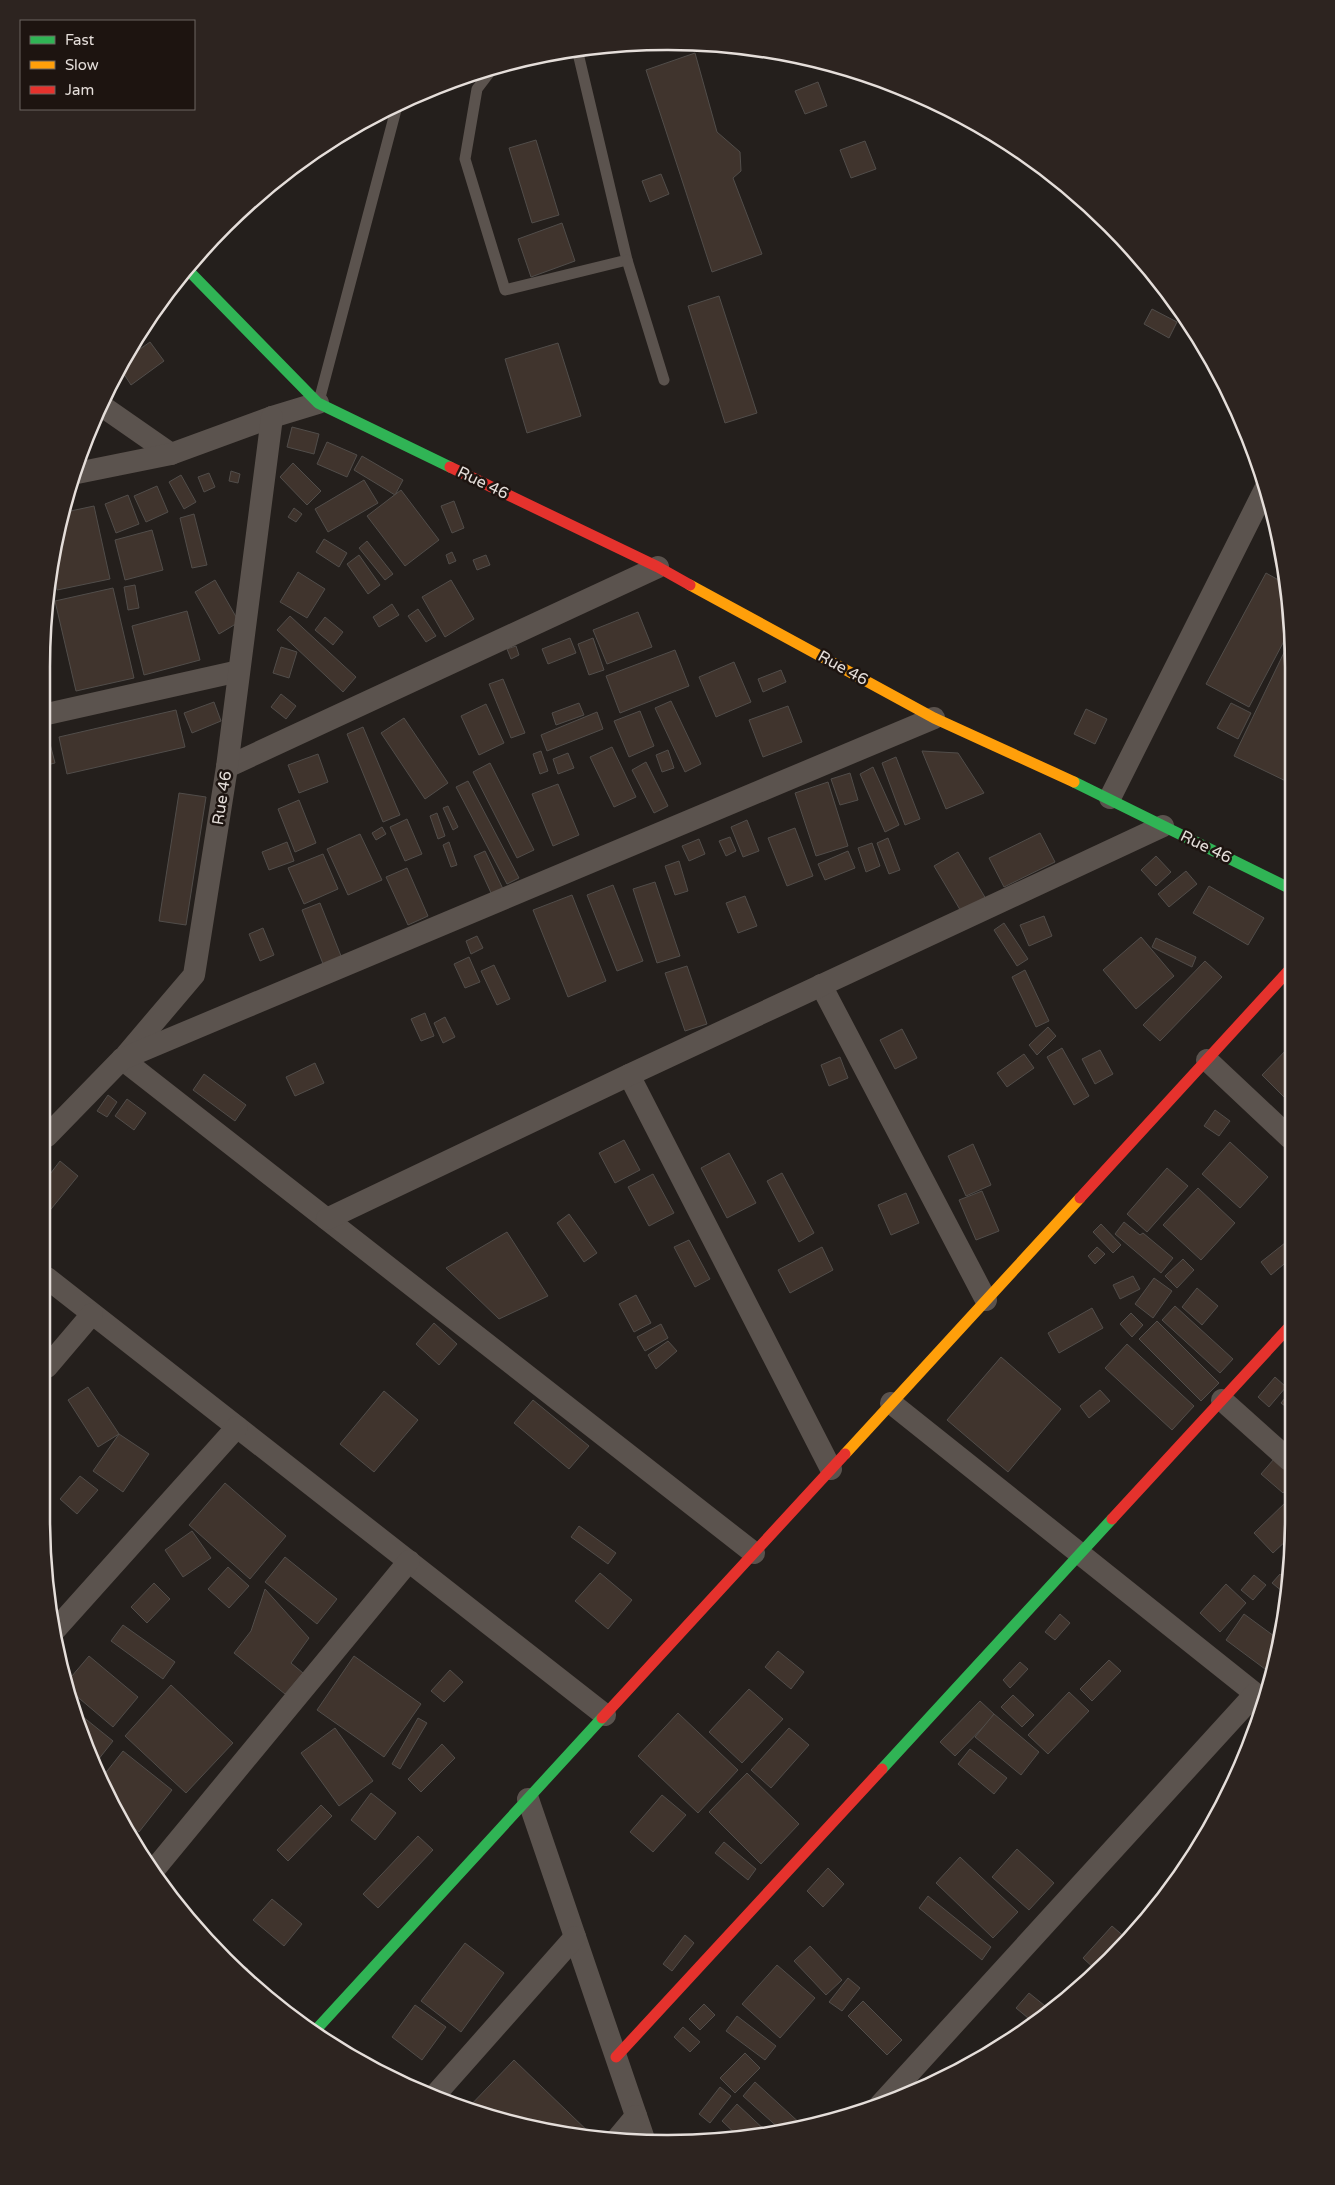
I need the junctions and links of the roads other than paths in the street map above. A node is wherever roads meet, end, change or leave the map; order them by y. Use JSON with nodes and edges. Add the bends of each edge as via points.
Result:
{"nodes":[{"id":1,"x":579,"y":56,"type":"edge"},
{"id":2,"x":485,"y":78,"type":"edge"},
{"id":3,"x":396,"y":113,"type":"edge"},
{"id":4,"x":627,"y":260,"type":"junction"},
{"id":5,"x":192,"y":274,"type":"edge"},
{"id":6,"x":664,"y":380,"type":"dead end"},
{"id":7,"x":318,"y":403,"type":"junction"},
{"id":8,"x":107,"y":409,"type":"edge"},
{"id":9,"x":272,"y":417,"type":"junction"},
{"id":10,"x":171,"y":454,"type":"junction"},
{"id":11,"x":82,"y":472,"type":"edge"},
{"id":12,"x":1261,"y":497,"type":"edge"},
{"id":13,"x":658,"y":567,"type":"junction"},
{"id":14,"x":239,"y":671,"type":"junction"},
{"id":15,"x":50,"y":713,"type":"edge"},
{"id":16,"x":934,"y":718,"type":"junction"},
{"id":17,"x":227,"y":767,"type":"junction"},
{"id":18,"x":1110,"y":798,"type":"junction"},
{"id":19,"x":1162,"y":826,"type":"junction"},
{"id":20,"x":1285,"y":886,"type":"edge"},
{"id":21,"x":1285,"y":975,"type":"edge"},
{"id":22,"x":821,"y":985,"type":"junction"},
{"id":23,"x":122,"y":1059,"type":"junction"},
{"id":24,"x":1207,"y":1060,"type":"junction"},
{"id":25,"x":629,"y":1075,"type":"junction"},
{"id":26,"x":50,"y":1133,"type":"edge"},
{"id":27,"x":1285,"y":1133,"type":"edge"},
{"id":28,"x":327,"y":1219,"type":"junction"},
{"id":29,"x":50,"y":1280,"type":"edge"},
{"id":30,"x":986,"y":1300,"type":"junction"},
{"id":31,"x":92,"y":1314,"type":"junction"},
{"id":32,"x":1285,"y":1331,"type":"edge"},
{"id":33,"x":50,"y":1363,"type":"edge"},
{"id":34,"x":1222,"y":1400,"type":"junction"},
{"id":35,"x":891,"y":1403,"type":"junction"},
{"id":36,"x":237,"y":1427,"type":"junction"},
{"id":37,"x":1285,"y":1456,"type":"edge"},
{"id":38,"x":831,"y":1468,"type":"junction"},
{"id":39,"x":754,"y":1553,"type":"junction"},
{"id":40,"x":1081,"y":1554,"type":"junction"},
{"id":41,"x":409,"y":1561,"type":"junction"},
{"id":42,"x":60,"y":1625,"type":"edge"},
{"id":43,"x":1258,"y":1697,"type":"edge"},
{"id":44,"x":605,"y":1715,"type":"junction"},
{"id":45,"x":528,"y":1799,"type":"junction"},
{"id":46,"x":157,"y":1866,"type":"edge"},
{"id":47,"x":575,"y":1937,"type":"junction"},
{"id":48,"x":319,"y":2027,"type":"edge"},
{"id":49,"x":616,"y":2056,"type":"junction"},
{"id":50,"x":439,"y":2091,"type":"edge"},
{"id":51,"x":891,"y":2093,"type":"edge"},
{"id":52,"x":636,"y":2116,"type":"junction"},
{"id":53,"x":621,"y":2133,"type":"edge"},
{"id":54,"x":642,"y":2134,"type":"edge"}],
"edges":[{"from":1,"to":4,"type":"lane"},
{"from":2,"to":4,"type":"lane","via":[[477,88],[465,159],[505,290]]},
{"from":3,"to":7,"type":"lane"},
{"from":4,"to":6,"type":"lane"},
{"from":5,"to":7,"type":"street","name":"Rue 46"},
{"from":7,"to":9,"type":"street"},
{"from":7,"to":13,"type":"street","name":"Rue 46"},
{"from":8,"to":10,"type":"street"},
{"from":9,"to":10,"type":"street"},
{"from":9,"to":14,"type":"street","name":"Rue 46"},
{"from":10,"to":11,"type":"street"},
{"from":12,"to":18,"type":"street"},
{"from":13,"to":16,"type":"street","name":"Rue 46"},
{"from":13,"to":17,"type":"street"},
{"from":14,"to":15,"type":"street"},
{"from":14,"to":17,"type":"street","name":"Rue 46"},
{"from":16,"to":18,"type":"street","name":"Rue 46"},
{"from":16,"to":23,"type":"street"},
{"from":17,"to":23,"type":"street","name":"Rue 46","via":[[194,975]]},
{"from":18,"to":19,"type":"street","name":"Rue 46"},
{"from":19,"to":20,"type":"street","name":"Rue 46"},
{"from":19,"to":22,"type":"street"},
{"from":21,"to":24,"type":"street"},
{"from":22,"to":25,"type":"street"},
{"from":22,"to":30,"type":"street"},
{"from":23,"to":26,"type":"street","name":"Rue 46"},
{"from":23,"to":28,"type":"street"},
{"from":24,"to":27,"type":"street"},
{"from":24,"to":30,"type":"street"},
{"from":25,"to":28,"type":"street"},
{"from":25,"to":38,"type":"street"},
{"from":28,"to":39,"type":"street"},
{"from":29,"to":31,"type":"street"},
{"from":30,"to":35,"type":"street"},
{"from":31,"to":33,"type":"street"},
{"from":31,"to":36,"type":"street"},
{"from":32,"to":34,"type":"street"},
{"from":34,"to":37,"type":"street"},
{"from":34,"to":40,"type":"street"},
{"from":35,"to":38,"type":"street"},
{"from":35,"to":40,"type":"street"},
{"from":36,"to":41,"type":"street"},
{"from":36,"to":42,"type":"street"},
{"from":38,"to":39,"type":"street"},
{"from":39,"to":44,"type":"street"},
{"from":40,"to":43,"type":"street"},
{"from":40,"to":49,"type":"street"},
{"from":41,"to":44,"type":"street"},
{"from":41,"to":46,"type":"street"},
{"from":43,"to":51,"type":"street"},
{"from":44,"to":45,"type":"street"},
{"from":45,"to":47,"type":"street"},
{"from":45,"to":48,"type":"street"},
{"from":47,"to":49,"type":"street"},
{"from":47,"to":50,"type":"street"},
{"from":49,"to":52,"type":"street"},
{"from":52,"to":53,"type":"street"},
{"from":52,"to":54,"type":"street"}]}
